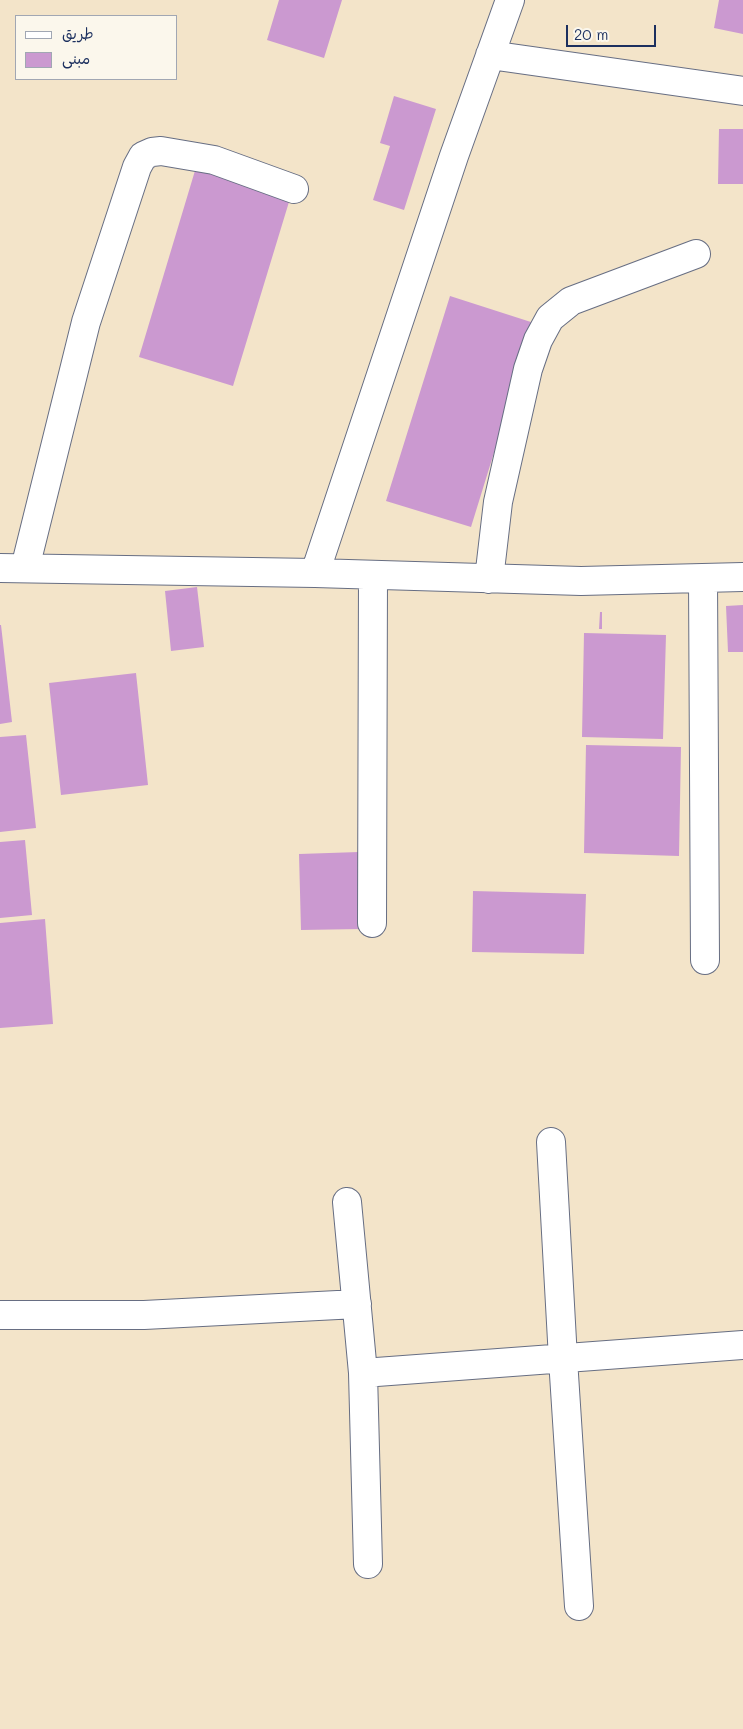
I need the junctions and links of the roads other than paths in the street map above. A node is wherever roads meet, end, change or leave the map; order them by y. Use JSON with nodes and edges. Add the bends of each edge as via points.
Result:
{"nodes":[{"id":1,"x":510,"y":0,"type":"edge"},
{"id":2,"x":490,"y":55,"type":"junction"},
{"id":3,"x":743,"y":91,"type":"edge"},
{"id":4,"x":294,"y":189,"type":"dead end"},
{"id":5,"x":696,"y":254,"type":"dead end"},
{"id":6,"x":12,"y":568,"type":"edge"},
{"id":7,"x":315,"y":574,"type":"junction"},
{"id":8,"x":373,"y":576,"type":"junction"},
{"id":9,"x":743,"y":577,"type":"edge"},
{"id":10,"x":703,"y":578,"type":"junction"},
{"id":11,"x":489,"y":579,"type":"junction"},
{"id":12,"x":372,"y":923,"type":"dead end"},
{"id":13,"x":705,"y":960,"type":"dead end"},
{"id":14,"x":551,"y":1142,"type":"dead end"},
{"id":15,"x":347,"y":1202,"type":"dead end"},
{"id":16,"x":357,"y":1304,"type":"junction"},
{"id":17,"x":0,"y":1315,"type":"edge"},
{"id":18,"x":743,"y":1345,"type":"edge"},
{"id":19,"x":562,"y":1359,"type":"junction"},
{"id":20,"x":363,"y":1373,"type":"junction"},
{"id":21,"x":368,"y":1564,"type":"dead end"},
{"id":22,"x":579,"y":1606,"type":"dead end"}],
"edges":[{"from":1,"to":2,"type":"street"},
{"from":2,"to":3,"type":"street"},
{"from":2,"to":7,"type":"street"},
{"from":4,"to":6,"type":"street","via":[[214,160],[161,151],[143,156],[86,322]]},
{"from":5,"to":11,"type":"street","via":[[572,302],[550,318],[538,340],[526,378],[498,502]]},
{"from":6,"to":7,"type":"street"},
{"from":7,"to":8,"type":"street"},
{"from":8,"to":11,"type":"street"},
{"from":8,"to":12,"type":"street"},
{"from":9,"to":10,"type":"street"},
{"from":10,"to":11,"type":"street"},
{"from":10,"to":13,"type":"street"},
{"from":14,"to":19,"type":"street"},
{"from":15,"to":16,"type":"street"},
{"from":16,"to":17,"type":"street","via":[[144,1315]]},
{"from":16,"to":20,"type":"street"},
{"from":18,"to":19,"type":"street"},
{"from":19,"to":20,"type":"street"},
{"from":19,"to":22,"type":"street"},
{"from":20,"to":21,"type":"street"}]}
